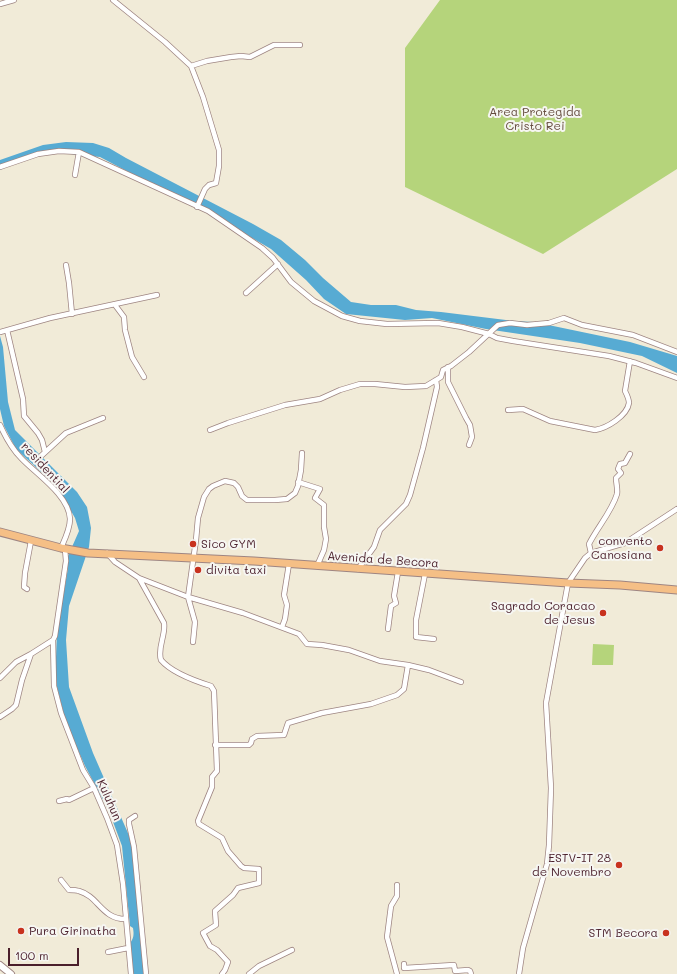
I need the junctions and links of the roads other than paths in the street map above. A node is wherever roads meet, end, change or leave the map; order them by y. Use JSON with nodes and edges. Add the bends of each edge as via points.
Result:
{"nodes":[{"id":1,"x":14,"y":0,"type":"edge"},
{"id":2,"x":113,"y":0,"type":"edge"},
{"id":3,"x":0,"y":4,"type":"edge"},
{"id":4,"x":300,"y":45,"type":"dead end"},
{"id":5,"x":191,"y":66,"type":"junction"},
{"id":6,"x":78,"y":152,"type":"junction"},
{"id":7,"x":0,"y":167,"type":"edge"},
{"id":8,"x":75,"y":175,"type":"dead end"},
{"id":9,"x":197,"y":207,"type":"junction"},
{"id":10,"x":278,"y":264,"type":"junction"},
{"id":11,"x":66,"y":265,"type":"dead end"},
{"id":12,"x":246,"y":293,"type":"dead end"},
{"id":13,"x":157,"y":295,"type":"dead end"},
{"id":14,"x":115,"y":305,"type":"junction"},
{"id":15,"x":72,"y":314,"type":"junction"},
{"id":16,"x":3,"y":331,"type":"edge"},
{"id":17,"x":489,"y":334,"type":"junction"},
{"id":18,"x":677,"y":352,"type":"edge"},
{"id":19,"x":630,"y":361,"type":"junction"},
{"id":20,"x":448,"y":368,"type":"junction"},
{"id":21,"x":144,"y":377,"type":"dead end"},
{"id":22,"x":677,"y":378,"type":"edge"},
{"id":23,"x":436,"y":380,"type":"junction"},
{"id":24,"x":508,"y":410,"type":"dead end"},
{"id":25,"x":103,"y":418,"type":"dead end"},
{"id":26,"x":0,"y":425,"type":"edge"},
{"id":27,"x":210,"y":430,"type":"dead end"},
{"id":28,"x":469,"y":445,"type":"dead end"},
{"id":29,"x":302,"y":453,"type":"dead end"},
{"id":30,"x":630,"y":454,"type":"dead end"},
{"id":31,"x":298,"y":482,"type":"junction"},
{"id":32,"x":677,"y":510,"type":"edge"},
{"id":33,"x":0,"y":532,"type":"edge"},
{"id":34,"x":31,"y":541,"type":"junction"},
{"id":35,"x":64,"y":549,"type":"junction"},
{"id":36,"x":107,"y":553,"type":"junction"},
{"id":37,"x":591,"y":554,"type":"junction"},
{"id":38,"x":194,"y":559,"type":"junction"},
{"id":39,"x":289,"y":564,"type":"junction"},
{"id":40,"x":317,"y":566,"type":"junction"},
{"id":41,"x":358,"y":569,"type":"junction"},
{"id":42,"x":398,"y":572,"type":"junction"},
{"id":43,"x":425,"y":574,"type":"junction"},
{"id":44,"x":139,"y":578,"type":"junction"},
{"id":45,"x":568,"y":583,"type":"junction"},
{"id":46,"x":27,"y":589,"type":"dead end"},
{"id":47,"x":677,"y":590,"type":"edge"},
{"id":48,"x":188,"y":597,"type":"junction"},
{"id":49,"x":282,"y":627,"type":"junction"},
{"id":50,"x":388,"y":629,"type":"dead end"},
{"id":51,"x":434,"y":639,"type":"dead end"},
{"id":52,"x":53,"y":640,"type":"junction"},
{"id":53,"x":193,"y":642,"type":"dead end"},
{"id":54,"x":31,"y":654,"type":"junction"},
{"id":55,"x":408,"y":665,"type":"junction"},
{"id":56,"x":0,"y":678,"type":"edge"},
{"id":57,"x":461,"y":682,"type":"dead end"},
{"id":58,"x":0,"y":717,"type":"edge"},
{"id":59,"x":215,"y":744,"type":"junction"},
{"id":60,"x":94,"y":788,"type":"junction"},
{"id":61,"x":59,"y":801,"type":"dead end"},
{"id":62,"x":135,"y":816,"type":"dead end"},
{"id":63,"x":61,"y":880,"type":"dead end"},
{"id":64,"x":397,"y":884,"type":"dead end"},
{"id":65,"x":125,"y":919,"type":"junction"},
{"id":66,"x":128,"y":948,"type":"junction"},
{"id":67,"x":292,"y":950,"type":"dead end"},
{"id":68,"x":108,"y":952,"type":"dead end"},
{"id":69,"x":404,"y":964,"type":"dead end"},
{"id":70,"x":0,"y":965,"type":"edge"},
{"id":71,"x":9,"y":973,"type":"edge"},
{"id":72,"x":130,"y":974,"type":"edge"},
{"id":73,"x":146,"y":974,"type":"edge"},
{"id":74,"x":222,"y":974,"type":"edge"},
{"id":75,"x":249,"y":974,"type":"edge"},
{"id":76,"x":397,"y":974,"type":"edge"},
{"id":77,"x":471,"y":974,"type":"edge"},
{"id":78,"x":519,"y":974,"type":"edge"}],
"edges":[{"from":1,"to":3,"type":"street"},
{"from":2,"to":5,"type":"street"},
{"from":4,"to":5,"type":"street","via":[[274,44],[250,57],[219,59]]},
{"from":5,"to":9,"type":"street","via":[[218,150],[219,166],[216,183],[205,189]]},
{"from":6,"to":7,"type":"street","via":[[38,154]]},
{"from":6,"to":8,"type":"street"},
{"from":6,"to":9,"type":"street"},
{"from":9,"to":10,"type":"street","via":[[208,211],[262,248]]},
{"from":10,"to":12,"type":"street"},
{"from":10,"to":17,"type":"street","via":[[291,282],[314,301],[342,316],[387,324],[438,323]]},
{"from":11,"to":15,"type":"street"},
{"from":13,"to":14,"type":"street"},
{"from":14,"to":15,"type":"street"},
{"from":14,"to":21,"type":"street","via":[[124,317],[132,357]]},
{"from":15,"to":16,"type":"street"},
{"from":16,"to":25,"type":"street","via":[[21,393],[24,416],[42,440],[43,454],[66,433]]},
{"from":17,"to":18,"type":"street","via":[[498,325],[549,323],[564,318],[582,325],[633,335]]},
{"from":17,"to":19,"type":"street","via":[[497,338]]},
{"from":17,"to":20,"type":"street"},
{"from":19,"to":22,"type":"street"},
{"from":19,"to":24,"type":"street","via":[[625,391],[629,403],[618,419],[600,429],[550,421],[523,409]]},
{"from":20,"to":23,"type":"street","via":[[443,370],[441,377]]},
{"from":20,"to":28,"type":"street","via":[[448,382],[470,425],[472,437]]},
{"from":23,"to":27,"type":"street","via":[[426,386],[360,384],[320,399],[285,405]]},
{"from":23,"to":41,"type":"street","via":[[424,448],[410,495],[406,504],[380,530],[374,547]]},
{"from":26,"to":35,"type":"street","name":"residential","via":[[20,458],[47,480],[67,507],[70,522]]},
{"from":29,"to":31,"type":"street"},
{"from":30,"to":37,"type":"street","via":[[625,463],[620,464],[618,468],[621,473],[616,478],[618,492],[589,544]]},
{"from":31,"to":38,"type":"street","via":[[295,493],[287,499],[275,500],[246,500],[234,483],[225,481],[213,486],[204,497],[198,518]]},
{"from":31,"to":40,"type":"street","via":[[320,489],[315,498],[324,505],[326,539]]},
{"from":32,"to":37,"type":"street","via":[[625,543]]},
{"from":33,"to":34,"type":"main road"},
{"from":34,"to":35,"type":"main road"},
{"from":34,"to":46,"type":"street","via":[[25,573],[24,587]]},
{"from":35,"to":36,"type":"main road","name":"Avenida de Becora"},
{"from":35,"to":52,"type":"street","name":"residential","via":[[66,561]]},
{"from":36,"to":38,"type":"main road","name":"Avenida de Becora"},
{"from":36,"to":44,"type":"street","via":[[115,562]]},
{"from":37,"to":45,"type":"street","via":[[585,558]]},
{"from":38,"to":39,"type":"main road","name":"Avenida de Becora"},
{"from":38,"to":48,"type":"street"},
{"from":39,"to":40,"type":"main road","name":"Avenida de Becora"},
{"from":39,"to":49,"type":"street","via":[[284,595],[285,619]]},
{"from":40,"to":41,"type":"main road","name":"Avenida de Becora"},
{"from":41,"to":42,"type":"main road","name":"Avenida de Becora"},
{"from":42,"to":43,"type":"main road","name":"Avenida de Becora"},
{"from":42,"to":50,"type":"street","via":[[394,596],[396,603],[391,606]]},
{"from":43,"to":45,"type":"main road","name":"Avenida de Becora"},
{"from":43,"to":51,"type":"street","via":[[416,620],[416,637]]},
{"from":44,"to":48,"type":"street"},
{"from":44,"to":59,"type":"street","via":[[164,623],[159,654],[161,660],[194,681],[213,689]]},
{"from":45,"to":47,"type":"main road","name":"Avenida de Becora"},
{"from":45,"to":78,"type":"street","via":[[546,703],[551,788],[547,864],[523,948]]},
{"from":48,"to":49,"type":"street"},
{"from":48,"to":53,"type":"street","via":[[195,622]]},
{"from":49,"to":55,"type":"street","via":[[299,634],[307,644],[349,650],[380,661]]},
{"from":52,"to":54,"type":"street"},
{"from":52,"to":60,"type":"street","name":"Kuluhun","via":[[54,686],[61,713],[83,770]]},
{"from":54,"to":56,"type":"street","via":[[16,662]]},
{"from":54,"to":58,"type":"street","via":[[16,705]]},
{"from":55,"to":57,"type":"street"},
{"from":55,"to":59,"type":"street","via":[[404,689],[397,695],[371,704],[304,717],[288,723],[284,735],[257,736],[249,745]]},
{"from":59,"to":74,"type":"street","via":[[217,771],[212,777],[212,787],[198,822],[222,838],[228,851],[241,866],[259,869],[260,883],[238,888],[215,911],[216,925],[203,933],[210,946],[228,962]]},
{"from":60,"to":61,"type":"street","via":[[69,800]]},
{"from":60,"to":65,"type":"street","name":"Kuluhun","via":[[117,845]]},
{"from":62,"to":73,"type":"street","via":[[129,820],[129,824],[134,847]]},
{"from":63,"to":65,"type":"street","via":[[69,890],[88,896],[106,913]]},
{"from":64,"to":76,"type":"street","via":[[397,896],[391,906],[387,937]]},
{"from":65,"to":66,"type":"street","name":"Kuluhun"},
{"from":66,"to":68,"type":"street"},
{"from":66,"to":72,"type":"street","name":"Kuluhun"},
{"from":67,"to":75,"type":"street","via":[[259,966]]},
{"from":69,"to":77,"type":"street","via":[[404,968],[454,965],[455,971],[468,970]]},
{"from":70,"to":71,"type":"street"}]}
